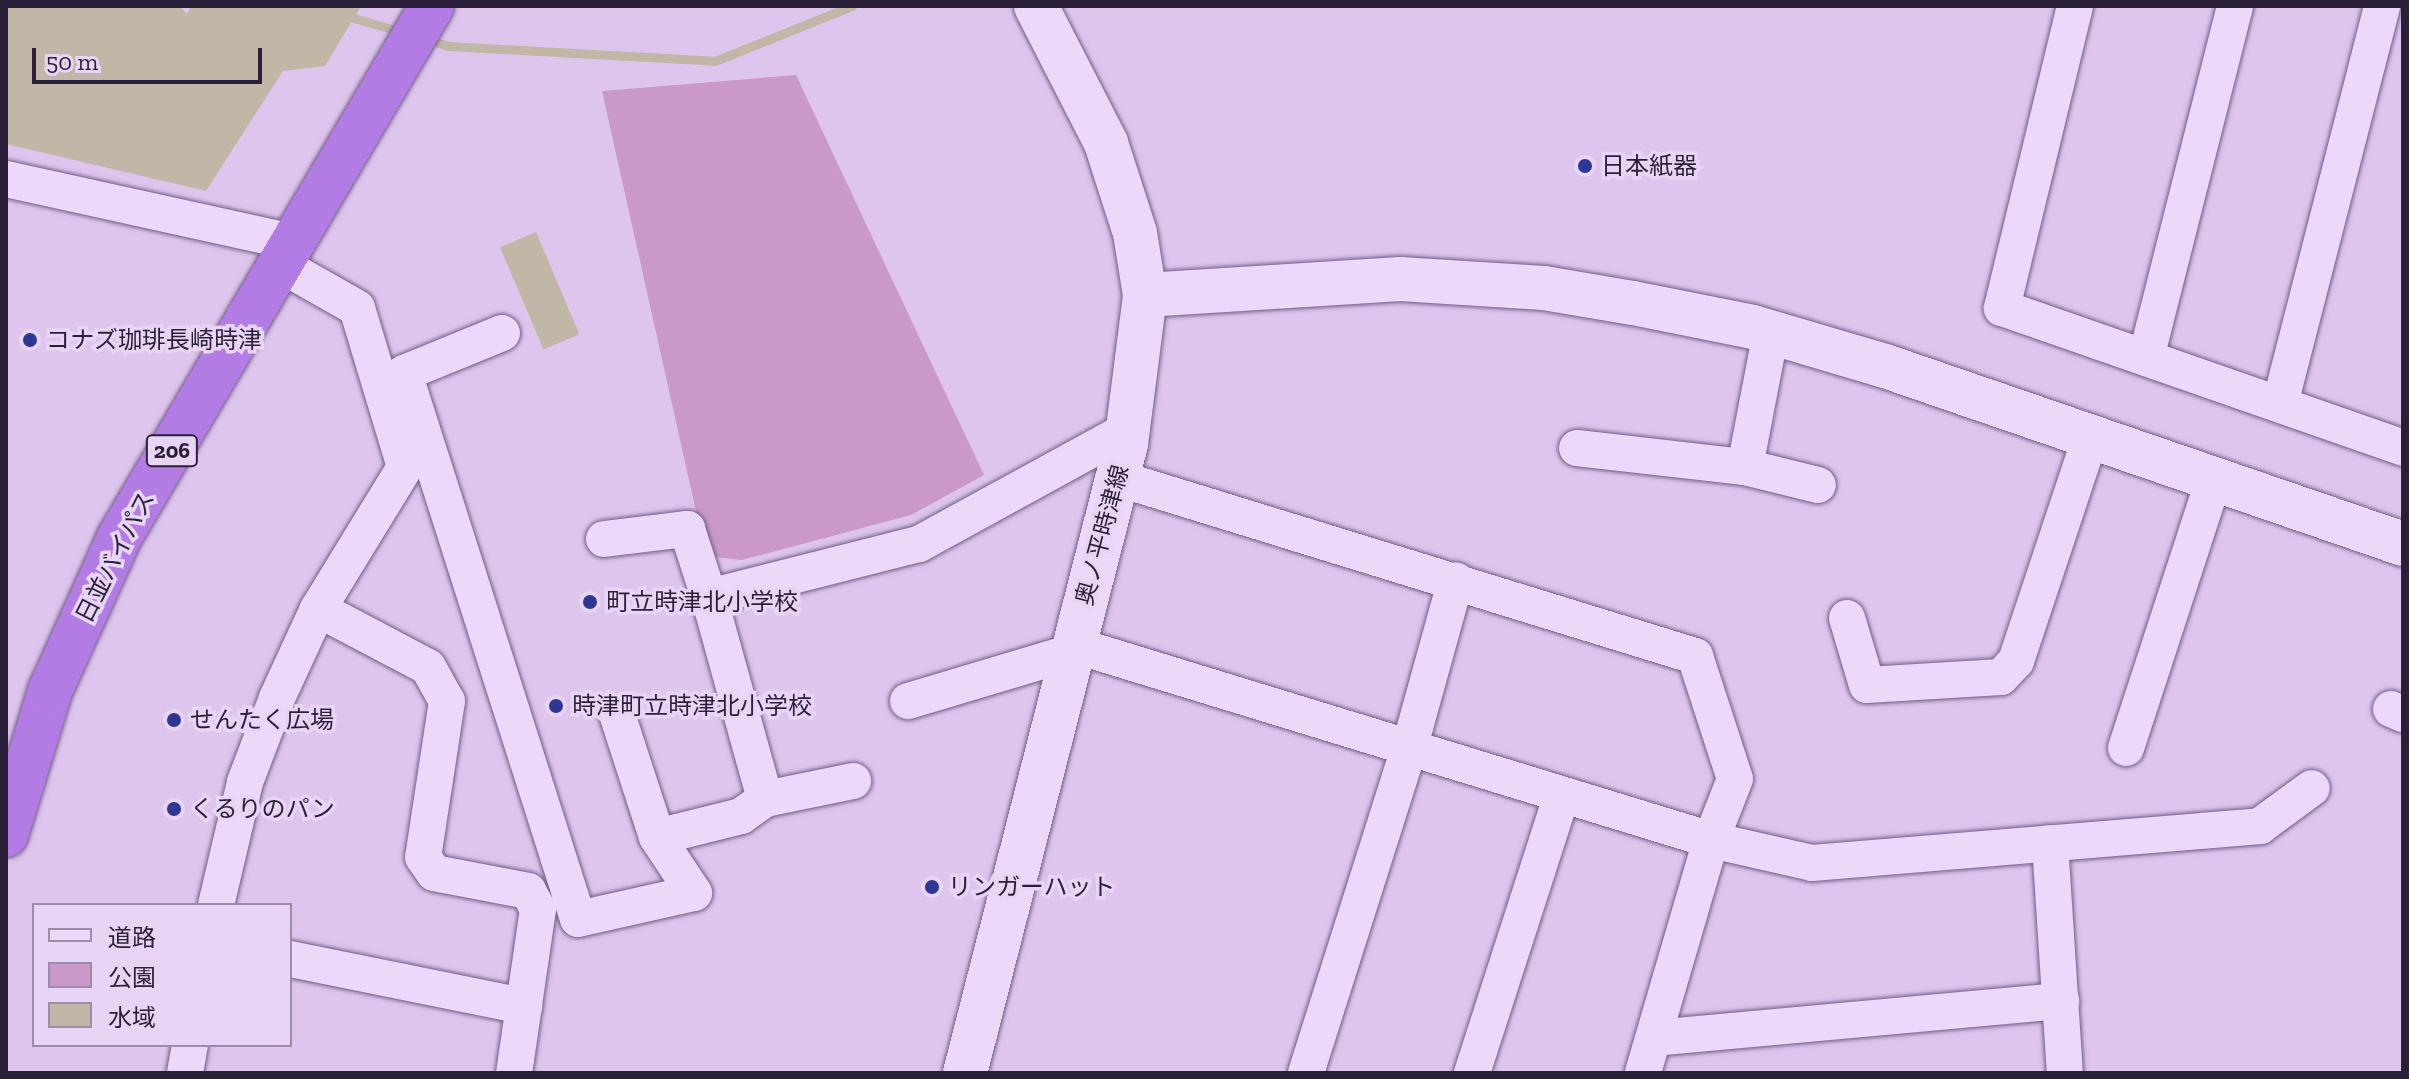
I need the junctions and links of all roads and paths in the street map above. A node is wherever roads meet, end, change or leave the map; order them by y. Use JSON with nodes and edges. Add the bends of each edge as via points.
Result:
{"nodes":[{"id":1,"x":432,"y":6,"type":"edge"},
{"id":2,"x":1036,"y":6,"type":"edge"},
{"id":3,"x":2075,"y":6,"type":"edge"},
{"id":4,"x":2235,"y":6,"type":"edge"},
{"id":5,"x":2382,"y":6,"type":"edge"},
{"id":6,"x":6,"y":179,"type":"edge"},
{"id":7,"x":290,"y":254,"type":"junction"},
{"id":8,"x":1145,"y":295,"type":"junction"},
{"id":9,"x":1771,"y":332,"type":"junction"},
{"id":10,"x":502,"y":333,"type":"dead end"},
{"id":11,"x":2146,"y":358,"type":"junction"},
{"id":12,"x":2280,"y":404,"type":"junction"},
{"id":13,"x":1129,"y":429,"type":"junction"},
{"id":14,"x":2090,"y":438,"type":"junction"},
{"id":15,"x":1577,"y":448,"type":"dead end"},
{"id":16,"x":2403,"y":448,"type":"edge"},
{"id":17,"x":1745,"y":467,"type":"junction"},
{"id":18,"x":1117,"y":478,"type":"junction"},
{"id":19,"x":2214,"y":479,"type":"junction"},
{"id":20,"x":1818,"y":485,"type":"dead end"},
{"id":21,"x":2402,"y":538,"type":"edge"},
{"id":22,"x":604,"y":539,"type":"dead end"},
{"id":23,"x":1456,"y":580,"type":"junction"},
{"id":24,"x":709,"y":597,"type":"junction"},
{"id":25,"x":318,"y":609,"type":"junction"},
{"id":26,"x":1847,"y":618,"type":"dead end"},
{"id":27,"x":1073,"y":648,"type":"junction"},
{"id":28,"x":908,"y":701,"type":"dead end"},
{"id":29,"x":617,"y":714,"type":"dead end"},
{"id":30,"x":2126,"y":748,"type":"dead end"},
{"id":31,"x":1409,"y":749,"type":"junction"},
{"id":32,"x":853,"y":781,"type":"dead end"},
{"id":33,"x":2312,"y":788,"type":"dead end"},
{"id":34,"x":1562,"y":795,"type":"junction"},
{"id":35,"x":765,"y":799,"type":"junction"},
{"id":36,"x":6,"y":835,"type":"edge"},
{"id":37,"x":657,"y":837,"type":"junction"},
{"id":38,"x":1711,"y":840,"type":"junction"},
{"id":39,"x":2050,"y":843,"type":"junction"},
{"id":40,"x":216,"y":903,"type":"edge"},
{"id":41,"x":292,"y":959,"type":"edge"},
{"id":42,"x":2061,"y":1001,"type":"junction"},
{"id":43,"x":524,"y":1006,"type":"junction"},
{"id":44,"x":1654,"y":1038,"type":"junction"},
{"id":45,"x":190,"y":1047,"type":"edge"},
{"id":46,"x":185,"y":1073,"type":"edge"},
{"id":47,"x":514,"y":1073,"type":"edge"},
{"id":48,"x":965,"y":1073,"type":"edge"},
{"id":49,"x":1306,"y":1073,"type":"edge"},
{"id":50,"x":1472,"y":1073,"type":"edge"},
{"id":51,"x":1643,"y":1073,"type":"edge"},
{"id":52,"x":2065,"y":1073,"type":"edge"}],
"edges":[{"from":1,"to":7,"type":"highway","name":"日並バイパス","number":"206"},
{"from":2,"to":8,"type":"street","name":"奥ノ平時津線","via":[[1106,143],[1135,233]]},
{"from":3,"to":11,"type":"street","via":[[2002,308]]},
{"from":4,"to":11,"type":"street"},
{"from":5,"to":12,"type":"street"},
{"from":6,"to":7,"type":"street"},
{"from":7,"to":25,"type":"street","via":[[357,308],[405,467]]},
{"from":7,"to":36,"type":"highway","name":"日並バイパス","number":"206","via":[[119,538],[50,691]]},
{"from":8,"to":9,"type":"street","via":[[1400,279],[1544,288]]},
{"from":8,"to":13,"type":"street","name":"奥ノ平時津線"},
{"from":9,"to":14,"type":"street"},
{"from":9,"to":17,"type":"street"},
{"from":10,"to":37,"type":"street","via":[[404,373],[578,919],[694,893]]},
{"from":11,"to":12,"type":"street"},
{"from":12,"to":16,"type":"street"},
{"from":13,"to":18,"type":"street","name":"奥ノ平時津線"},
{"from":13,"to":24,"type":"street","via":[[919,544]]},
{"from":14,"to":19,"type":"street"},
{"from":14,"to":26,"type":"street","via":[[2016,661],[2001,677],[1867,685]]},
{"from":15,"to":17,"type":"street"},
{"from":17,"to":20,"type":"street"},
{"from":18,"to":23,"type":"street"},
{"from":18,"to":27,"type":"street","name":"奥ノ平時津線"},
{"from":19,"to":21,"type":"street"},
{"from":19,"to":30,"type":"street"},
{"from":22,"to":24,"type":"street","via":[[687,529]]},
{"from":23,"to":31,"type":"street"},
{"from":23,"to":38,"type":"street","via":[[1695,656],[1735,779]]},
{"from":24,"to":35,"type":"street"},
{"from":25,"to":40,"type":"street","via":[[245,782]]},
{"from":25,"to":43,"type":"street","via":[[428,667],[447,701],[423,857],[434,873],[528,891],[538,909]]},
{"from":27,"to":28,"type":"street"},
{"from":27,"to":31,"type":"street"},
{"from":27,"to":48,"type":"street","name":"奥ノ平時津線"},
{"from":29,"to":37,"type":"street"},
{"from":31,"to":34,"type":"street"},
{"from":31,"to":49,"type":"street"},
{"from":32,"to":35,"type":"street"},
{"from":33,"to":39,"type":"street","via":[[2260,826]]},
{"from":34,"to":38,"type":"street"},
{"from":34,"to":50,"type":"street"},
{"from":35,"to":37,"type":"street","via":[[741,816]]},
{"from":38,"to":39,"type":"street","via":[[1812,863]]},
{"from":38,"to":44,"type":"street"},
{"from":39,"to":42,"type":"street"},
{"from":41,"to":43,"type":"street"},
{"from":42,"to":44,"type":"street"},
{"from":42,"to":52,"type":"street"},
{"from":43,"to":47,"type":"street"},
{"from":44,"to":51,"type":"street"},
{"from":45,"to":46,"type":"street"}]}
